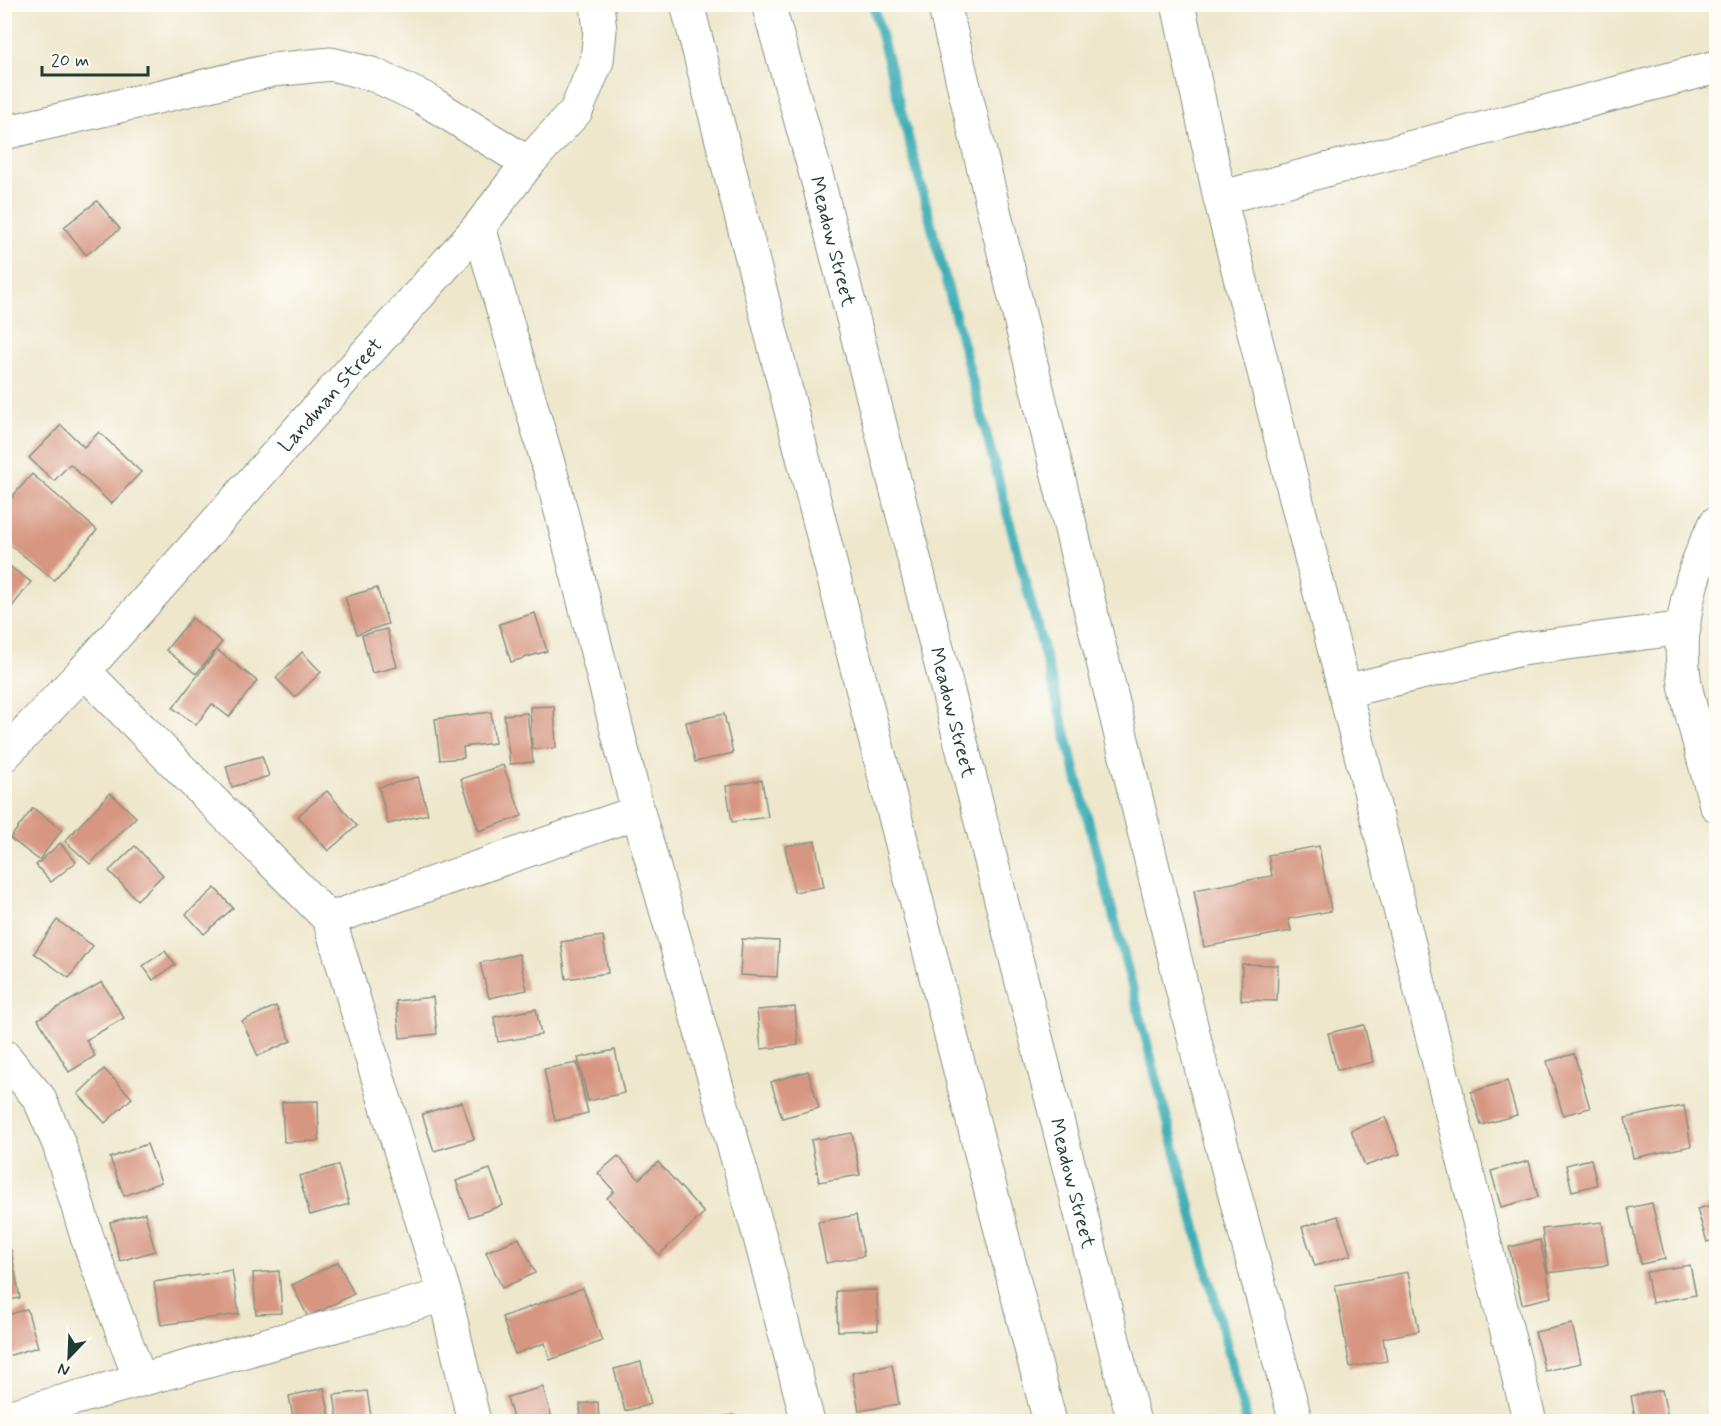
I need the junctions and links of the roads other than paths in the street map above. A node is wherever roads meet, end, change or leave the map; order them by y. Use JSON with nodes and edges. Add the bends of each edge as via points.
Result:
{"nodes":[{"id":1,"x":597,"y":4,"type":"edge"},
{"id":2,"x":687,"y":4,"type":"edge"},
{"id":3,"x":768,"y":4,"type":"edge"},
{"id":4,"x":944,"y":4,"type":"edge"},
{"id":5,"x":1178,"y":4,"type":"edge"},
{"id":6,"x":1716,"y":67,"type":"edge"},
{"id":7,"x":4,"y":134,"type":"edge"},
{"id":8,"x":528,"y":163,"type":"junction"},
{"id":9,"x":1220,"y":198,"type":"junction"},
{"id":10,"x":479,"y":227,"type":"junction"},
{"id":11,"x":1716,"y":523,"type":"edge"},
{"id":12,"x":1684,"y":628,"type":"junction"},
{"id":13,"x":84,"y":671,"type":"junction"},
{"id":14,"x":1346,"y":691,"type":"junction"},
{"id":15,"x":4,"y":755,"type":"edge"},
{"id":16,"x":1716,"y":805,"type":"edge"},
{"id":17,"x":638,"y":813,"type":"junction"},
{"id":18,"x":329,"y":919,"type":"junction"},
{"id":19,"x":4,"y":1056,"type":"edge"},
{"id":20,"x":446,"y":1295,"type":"junction"},
{"id":21,"x":140,"y":1379,"type":"junction"},
{"id":22,"x":4,"y":1418,"type":"edge"},
{"id":23,"x":474,"y":1422,"type":"edge"},
{"id":24,"x":808,"y":1422,"type":"edge"},
{"id":25,"x":1050,"y":1422,"type":"edge"},
{"id":26,"x":1134,"y":1422,"type":"edge"},
{"id":27,"x":1296,"y":1422,"type":"edge"},
{"id":28,"x":1530,"y":1422,"type":"edge"}],
"edges":[{"from":1,"to":8,"type":"street","name":"Landman Street","via":[[597,61],[576,111]]},
{"from":2,"to":25,"type":"street"},
{"from":3,"to":26,"type":"street","name":"Meadow Street","via":[[822,196]]},
{"from":4,"to":27,"type":"street","via":[[1205,1083]]},
{"from":5,"to":9,"type":"street"},
{"from":6,"to":9,"type":"street"},
{"from":7,"to":8,"type":"street","via":[[273,70],[331,64],[372,74],[423,98]]},
{"from":8,"to":10,"type":"street","name":"Landman Street"},
{"from":9,"to":14,"type":"street"},
{"from":10,"to":13,"type":"street","name":"Landman Street"},
{"from":10,"to":17,"type":"street","via":[[554,484]]},
{"from":11,"to":12,"type":"street","via":[[1693,572]]},
{"from":12,"to":14,"type":"street","via":[[1522,650]]},
{"from":12,"to":16,"type":"street","via":[[1685,682]]},
{"from":13,"to":15,"type":"street","name":"Landman Street"},
{"from":13,"to":18,"type":"street"},
{"from":14,"to":28,"type":"street"},
{"from":17,"to":18,"type":"street"},
{"from":17,"to":24,"type":"street","via":[[758,1230]]},
{"from":18,"to":20,"type":"street"},
{"from":19,"to":21,"type":"street","via":[[39,1098]]},
{"from":20,"to":21,"type":"street"},
{"from":20,"to":23,"type":"street"},
{"from":21,"to":22,"type":"street"}]}
